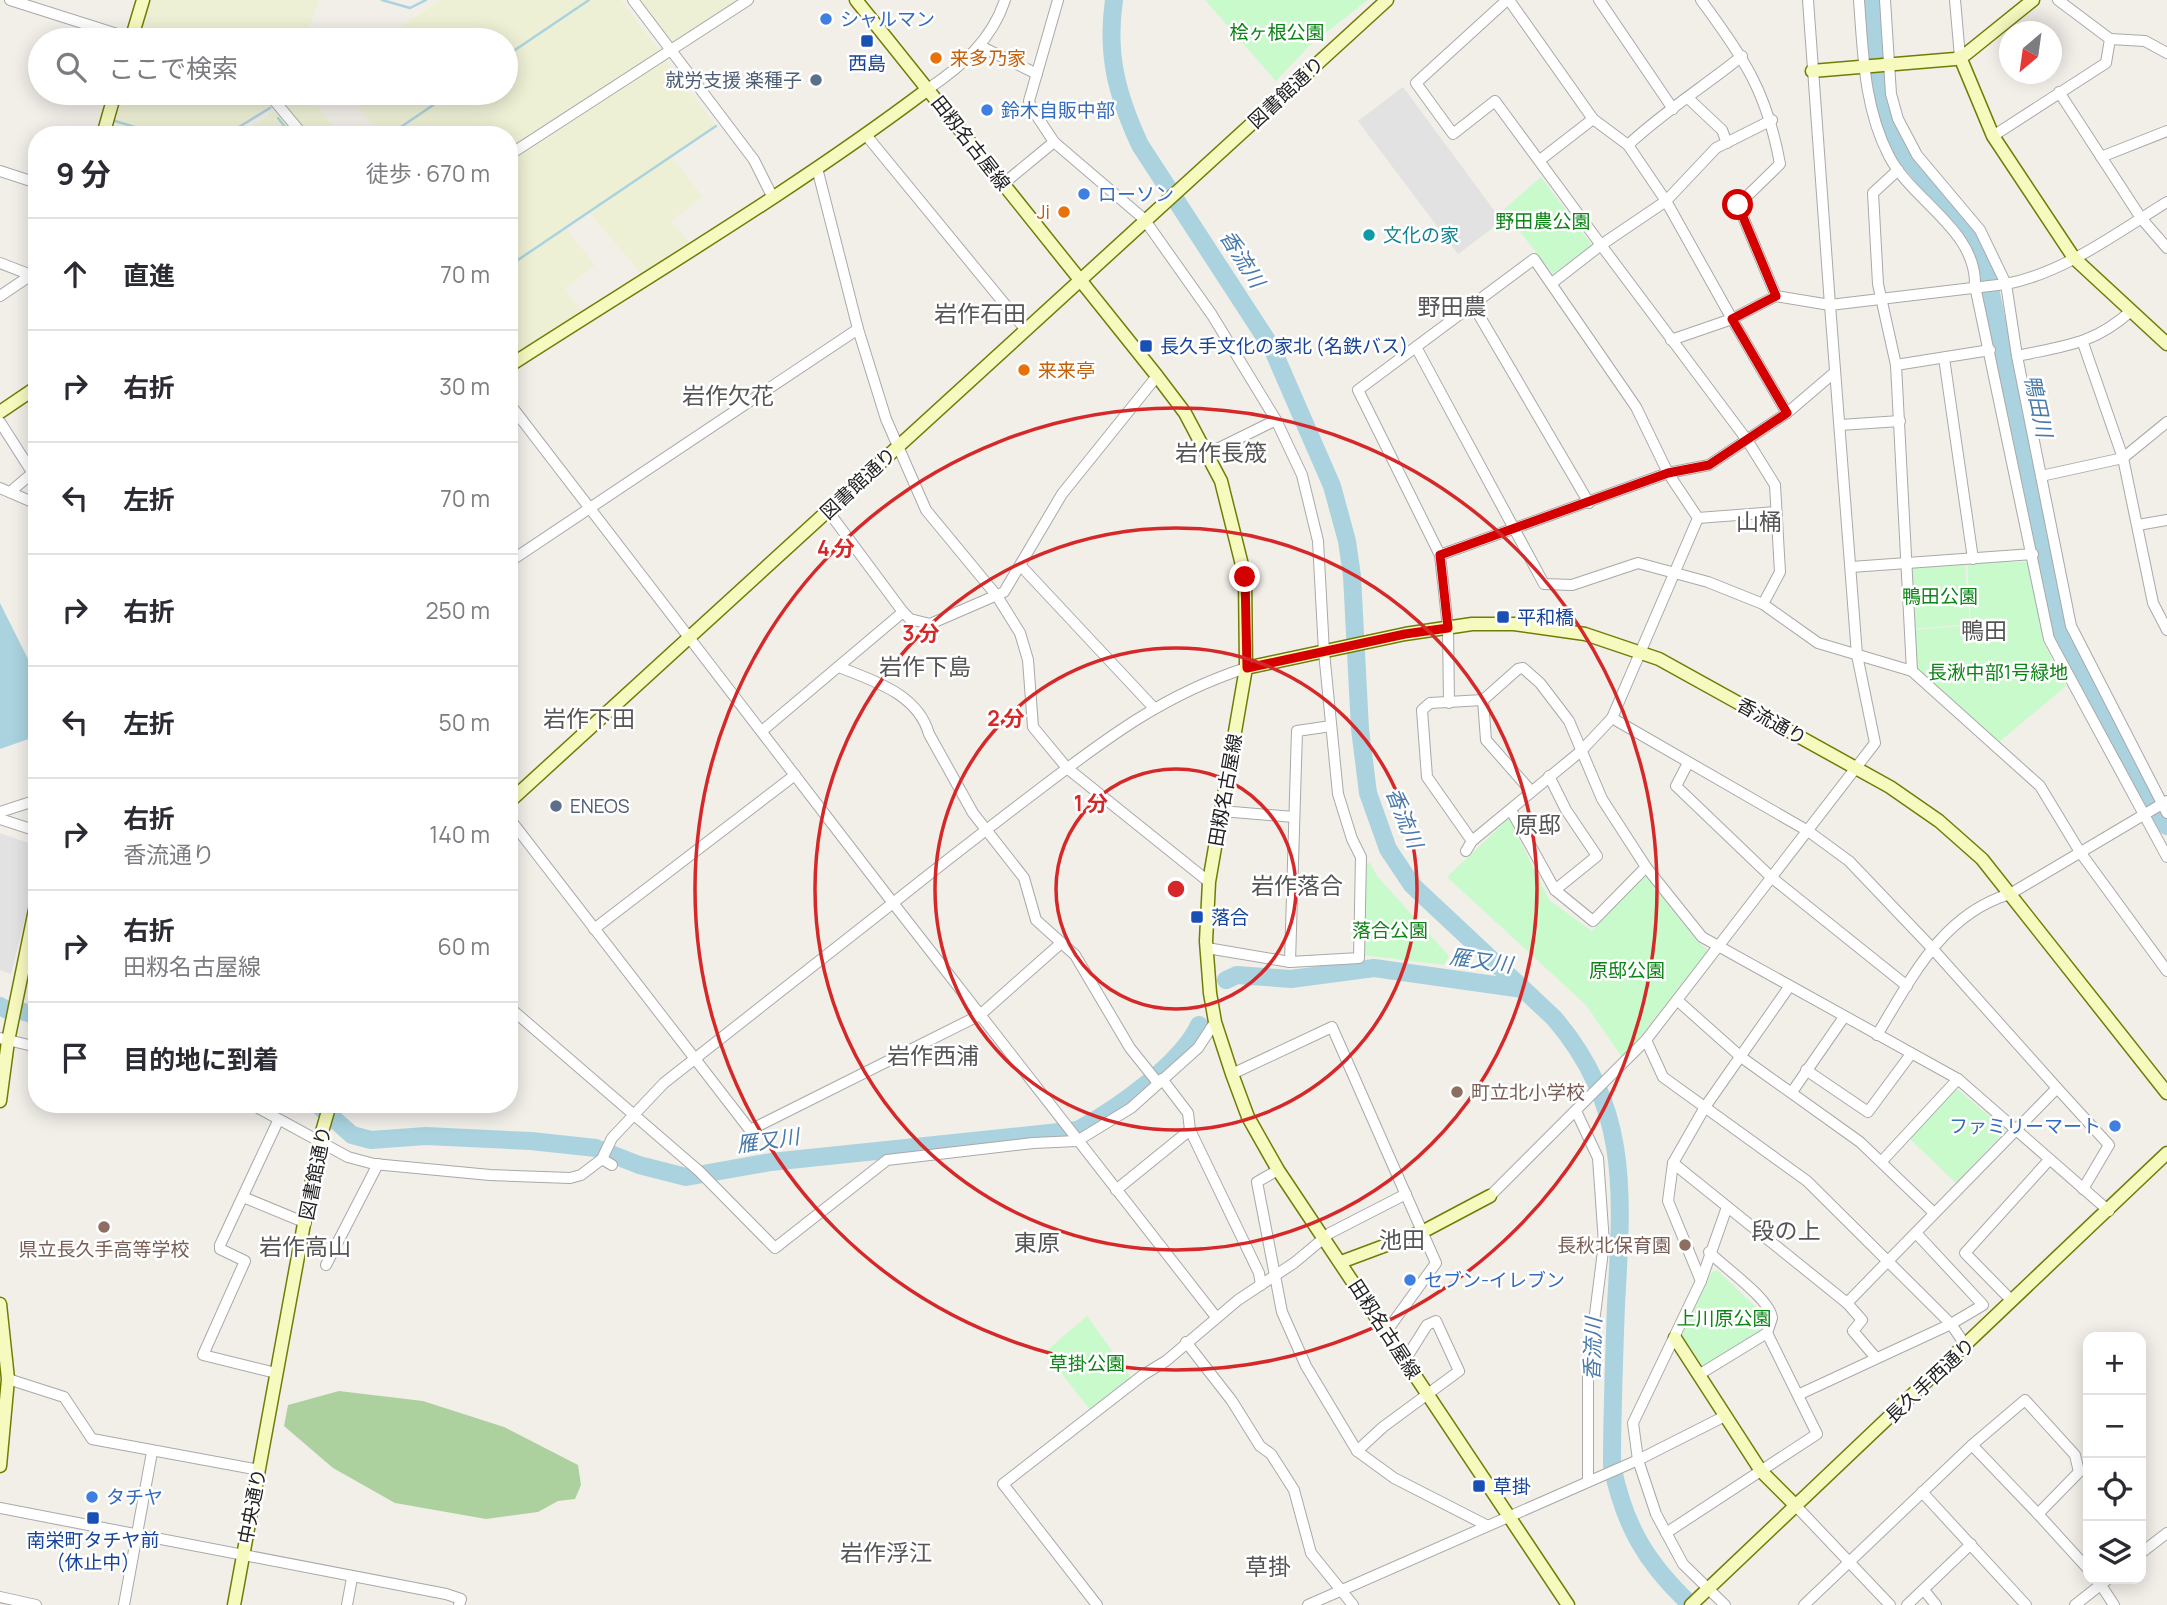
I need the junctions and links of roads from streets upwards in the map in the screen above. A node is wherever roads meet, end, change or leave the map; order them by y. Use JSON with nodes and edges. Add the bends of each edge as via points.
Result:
{"nodes":[{"id":1,"x":10,"y":0,"type":"edge"},
{"id":2,"x":143,"y":0,"type":"edge"},
{"id":3,"x":633,"y":0,"type":"edge"},
{"id":4,"x":748,"y":0,"type":"edge"},
{"id":5,"x":856,"y":0,"type":"edge"},
{"id":6,"x":1005,"y":0,"type":"edge"},
{"id":7,"x":1058,"y":0,"type":"edge"},
{"id":8,"x":1387,"y":0,"type":"edge"},
{"id":9,"x":1508,"y":0,"type":"edge"},
{"id":10,"x":1599,"y":0,"type":"edge"},
{"id":11,"x":1701,"y":0,"type":"edge"},
{"id":12,"x":1808,"y":0,"type":"edge"},
{"id":13,"x":1859,"y":0,"type":"edge"},
{"id":14,"x":1885,"y":0,"type":"edge"},
{"id":15,"x":1955,"y":0,"type":"edge"},
{"id":16,"x":2033,"y":0,"type":"edge"},
{"id":17,"x":2058,"y":0,"type":"edge"},
{"id":18,"x":96,"y":28,"type":"edge"},
{"id":19,"x":136,"y":28,"type":"edge"},
{"id":20,"x":2110,"y":39,"type":"junction"},
{"id":21,"x":980,"y":46,"type":"junction"},
{"id":22,"x":672,"y":51,"type":"junction"},
{"id":23,"x":2167,"y":52,"type":"edge"},
{"id":24,"x":1742,"y":56,"type":"junction"},
{"id":25,"x":1960,"y":57,"type":"junction"},
{"id":26,"x":1888,"y":64,"type":"junction"},
{"id":27,"x":1867,"y":65,"type":"junction"},
{"id":28,"x":1812,"y":71,"type":"junction"},
{"id":29,"x":1037,"y":74,"type":"junction"},
{"id":30,"x":928,"y":89,"type":"junction"},
{"id":31,"x":2059,"y":92,"type":"junction"},
{"id":32,"x":1689,"y":99,"type":"junction"},
{"id":33,"x":112,"y":105,"type":"edge"},
{"id":34,"x":278,"y":105,"type":"edge"},
{"id":35,"x":1673,"y":109,"type":"junction"},
{"id":36,"x":1593,"y":119,"type":"junction"},
{"id":37,"x":1772,"y":120,"type":"junction"},
{"id":38,"x":106,"y":126,"type":"edge"},
{"id":39,"x":296,"y":126,"type":"edge"},
{"id":40,"x":2167,"y":131,"type":"edge"},
{"id":41,"x":866,"y":135,"type":"junction"},
{"id":42,"x":1993,"y":136,"type":"junction"},
{"id":43,"x":1054,"y":142,"type":"junction"},
{"id":44,"x":1727,"y":143,"type":"junction"},
{"id":45,"x":1628,"y":145,"type":"junction"},
{"id":46,"x":518,"y":149,"type":"edge"},
{"id":47,"x":2101,"y":157,"type":"junction"},
{"id":48,"x":1540,"y":160,"type":"junction"},
{"id":49,"x":817,"y":168,"type":"junction"},
{"id":50,"x":1898,"y":170,"type":"junction"},
{"id":51,"x":0,"y":171,"type":"edge"},
{"id":52,"x":28,"y":180,"type":"edge"},
{"id":53,"x":1003,"y":184,"type":"junction"},
{"id":54,"x":773,"y":198,"type":"junction"},
{"id":55,"x":1666,"y":201,"type":"junction"},
{"id":56,"x":2167,"y":202,"type":"edge"},
{"id":57,"x":2141,"y":218,"type":"junction"},
{"id":58,"x":1144,"y":219,"type":"junction"},
{"id":59,"x":1601,"y":245,"type":"junction"},
{"id":60,"x":2167,"y":248,"type":"edge"},
{"id":61,"x":2074,"y":258,"type":"junction"},
{"id":62,"x":0,"y":263,"type":"edge"},
{"id":63,"x":28,"y":271,"type":"edge"},
{"id":64,"x":28,"y":277,"type":"edge"},
{"id":65,"x":1080,"y":278,"type":"junction"},
{"id":66,"x":1552,"y":283,"type":"junction"},
{"id":67,"x":2006,"y":284,"type":"junction"},
{"id":68,"x":1975,"y":286,"type":"junction"},
{"id":69,"x":0,"y":296,"type":"edge"},
{"id":70,"x":1776,"y":296,"type":"junction"},
{"id":71,"x":1882,"y":298,"type":"junction"},
{"id":72,"x":1829,"y":304,"type":"junction"},
{"id":73,"x":1473,"y":305,"type":"junction"},
{"id":74,"x":2131,"y":311,"type":"junction"},
{"id":75,"x":1732,"y":319,"type":"junction"},
{"id":76,"x":858,"y":328,"type":"junction"},
{"id":77,"x":1026,"y":330,"type":"junction"},
{"id":78,"x":1671,"y":340,"type":"junction"},
{"id":79,"x":2083,"y":343,"type":"junction"},
{"id":80,"x":2167,"y":344,"type":"edge"},
{"id":81,"x":1416,"y":347,"type":"junction"},
{"id":82,"x":1990,"y":351,"type":"junction"},
{"id":83,"x":2017,"y":355,"type":"junction"},
{"id":84,"x":1944,"y":358,"type":"junction"},
{"id":85,"x":518,"y":360,"type":"edge"},
{"id":86,"x":1896,"y":365,"type":"junction"},
{"id":87,"x":1835,"y":372,"type":"junction"},
{"id":88,"x":1157,"y":376,"type":"junction"},
{"id":89,"x":28,"y":393,"type":"edge"},
{"id":90,"x":0,"y":412,"type":"edge"},
{"id":91,"x":1787,"y":413,"type":"junction"},
{"id":92,"x":518,"y":415,"type":"edge"},
{"id":93,"x":1276,"y":420,"type":"junction"},
{"id":94,"x":1900,"y":421,"type":"junction"},
{"id":95,"x":0,"y":422,"type":"edge"},
{"id":96,"x":2167,"y":422,"type":"edge"},
{"id":97,"x":1840,"y":425,"type":"junction"},
{"id":98,"x":1746,"y":440,"type":"junction"},
{"id":99,"x":899,"y":445,"type":"junction"},
{"id":100,"x":1209,"y":453,"type":"junction"},
{"id":101,"x":2123,"y":458,"type":"junction"},
{"id":102,"x":28,"y":460,"type":"edge"},
{"id":103,"x":1668,"y":473,"type":"junction"},
{"id":104,"x":28,"y":475,"type":"edge"},
{"id":105,"x":2041,"y":476,"type":"junction"},
{"id":106,"x":5,"y":490,"type":"edge"},
{"id":107,"x":28,"y":500,"type":"edge"},
{"id":108,"x":1589,"y":503,"type":"junction"},
{"id":109,"x":590,"y":508,"type":"junction"},
{"id":110,"x":828,"y":511,"type":"junction"},
{"id":111,"x":1776,"y":512,"type":"junction"},
{"id":112,"x":1698,"y":518,"type":"junction"},
{"id":113,"x":2167,"y":520,"type":"edge"},
{"id":114,"x":2138,"y":525,"type":"junction"},
{"id":115,"x":1514,"y":526,"type":"junction"},
{"id":116,"x":2033,"y":554,"type":"junction"},
{"id":117,"x":1440,"y":555,"type":"junction"},
{"id":118,"x":518,"y":556,"type":"edge"},
{"id":119,"x":1973,"y":559,"type":"junction"},
{"id":120,"x":1908,"y":564,"type":"junction"},
{"id":121,"x":1021,"y":566,"type":"junction"},
{"id":122,"x":1851,"y":567,"type":"junction"},
{"id":123,"x":1672,"y":574,"type":"junction"},
{"id":124,"x":997,"y":596,"type":"junction"},
{"id":125,"x":1763,"y":604,"type":"junction"},
{"id":126,"x":904,"y":612,"type":"junction"},
{"id":127,"x":1448,"y":628,"type":"junction"},
{"id":128,"x":2167,"y":631,"type":"edge"},
{"id":129,"x":689,"y":635,"type":"junction"},
{"id":130,"x":1328,"y":651,"type":"junction"},
{"id":131,"x":1641,"y":652,"type":"junction"},
{"id":132,"x":1857,"y":655,"type":"junction"},
{"id":133,"x":839,"y":667,"type":"junction"},
{"id":134,"x":1247,"y":668,"type":"junction"},
{"id":135,"x":1912,"y":671,"type":"junction"},
{"id":136,"x":1483,"y":700,"type":"junction"},
{"id":137,"x":1449,"y":703,"type":"junction"},
{"id":138,"x":1153,"y":707,"type":"junction"},
{"id":139,"x":1612,"y":718,"type":"junction"},
{"id":140,"x":1331,"y":726,"type":"junction"},
{"id":141,"x":762,"y":731,"type":"junction"},
{"id":142,"x":1581,"y":751,"type":"junction"},
{"id":143,"x":1688,"y":763,"type":"junction"},
{"id":144,"x":1068,"y":768,"type":"junction"},
{"id":145,"x":1856,"y":768,"type":"junction"},
{"id":146,"x":795,"y":775,"type":"junction"},
{"id":147,"x":1549,"y":776,"type":"junction"},
{"id":148,"x":1531,"y":791,"type":"junction"},
{"id":149,"x":518,"y":794,"type":"edge"},
{"id":150,"x":28,"y":803,"type":"edge"},
{"id":151,"x":2165,"y":806,"type":"edge"},
{"id":152,"x":1511,"y":810,"type":"junction"},
{"id":153,"x":1221,"y":811,"type":"junction"},
{"id":154,"x":0,"y":812,"type":"edge"},
{"id":155,"x":2144,"y":814,"type":"junction"},
{"id":156,"x":1294,"y":817,"type":"junction"},
{"id":157,"x":0,"y":820,"type":"edge"},
{"id":158,"x":28,"y":828,"type":"edge"},
{"id":159,"x":518,"y":830,"type":"edge"},
{"id":160,"x":986,"y":830,"type":"junction"},
{"id":161,"x":1808,"y":831,"type":"junction"},
{"id":162,"x":1472,"y":842,"type":"junction"},
{"id":163,"x":1466,"y":851,"type":"dead end"},
{"id":164,"x":2080,"y":852,"type":"junction"},
{"id":165,"x":2167,"y":858,"type":"edge"},
{"id":166,"x":1646,"y":867,"type":"junction"},
{"id":167,"x":1771,"y":877,"type":"junction"},
{"id":168,"x":1209,"y":883,"type":"junction"},
{"id":169,"x":1555,"y":890,"type":"junction"},
{"id":170,"x":2010,"y":894,"type":"junction"},
{"id":171,"x":893,"y":903,"type":"junction"},
{"id":172,"x":594,"y":929,"type":"junction"},
{"id":173,"x":28,"y":938,"type":"edge"},
{"id":174,"x":1060,"y":944,"type":"junction"},
{"id":175,"x":1931,"y":947,"type":"junction"},
{"id":176,"x":1207,"y":948,"type":"junction"},
{"id":177,"x":1717,"y":948,"type":"junction"},
{"id":178,"x":1290,"y":961,"type":"junction"},
{"id":179,"x":2167,"y":971,"type":"edge"},
{"id":180,"x":1907,"y":986,"type":"junction"},
{"id":181,"x":1789,"y":987,"type":"junction"},
{"id":182,"x":1678,"y":1000,"type":"junction"},
{"id":183,"x":518,"y":1015,"type":"edge"},
{"id":184,"x":980,"y":1015,"type":"junction"},
{"id":185,"x":1844,"y":1017,"type":"junction"},
{"id":186,"x":1215,"y":1022,"type":"junction"},
{"id":187,"x":1877,"y":1035,"type":"junction"},
{"id":188,"x":4,"y":1040,"type":"edge"},
{"id":189,"x":1646,"y":1041,"type":"junction"},
{"id":190,"x":28,"y":1045,"type":"edge"},
{"id":191,"x":1912,"y":1054,"type":"junction"},
{"id":192,"x":1741,"y":1057,"type":"junction"},
{"id":193,"x":694,"y":1058,"type":"junction"},
{"id":194,"x":1806,"y":1070,"type":"junction"},
{"id":195,"x":1232,"y":1074,"type":"junction"},
{"id":196,"x":1958,"y":1079,"type":"junction"},
{"id":197,"x":1159,"y":1081,"type":"junction"},
{"id":198,"x":2057,"y":1088,"type":"junction"},
{"id":199,"x":1792,"y":1092,"type":"junction"},
{"id":200,"x":2167,"y":1093,"type":"edge"},
{"id":201,"x":0,"y":1101,"type":"edge"},
{"id":202,"x":1705,"y":1107,"type":"junction"},
{"id":203,"x":1580,"y":1108,"type":"junction"},
{"id":204,"x":265,"y":1113,"type":"edge"},
{"id":205,"x":327,"y":1113,"type":"edge"},
{"id":206,"x":634,"y":1113,"type":"junction"},
{"id":207,"x":278,"y":1121,"type":"junction"},
{"id":208,"x":1190,"y":1130,"type":"junction"},
{"id":209,"x":2016,"y":1130,"type":"junction"},
{"id":210,"x":1077,"y":1141,"type":"junction"},
{"id":211,"x":319,"y":1142,"type":"junction"},
{"id":212,"x":2167,"y":1153,"type":"edge"},
{"id":213,"x":2049,"y":1160,"type":"junction"},
{"id":214,"x":1882,"y":1161,"type":"junction"},
{"id":215,"x":1674,"y":1163,"type":"junction"},
{"id":216,"x":378,"y":1164,"type":"junction"},
{"id":217,"x":1278,"y":1171,"type":"junction"},
{"id":218,"x":1116,"y":1189,"type":"junction"},
{"id":219,"x":2083,"y":1189,"type":"junction"},
{"id":220,"x":1406,"y":1194,"type":"junction"},
{"id":221,"x":1490,"y":1196,"type":"joint"},
{"id":222,"x":243,"y":1197,"type":"junction"},
{"id":223,"x":1727,"y":1207,"type":"junction"},
{"id":224,"x":2109,"y":1211,"type":"junction"},
{"id":225,"x":1934,"y":1213,"type":"junction"},
{"id":226,"x":306,"y":1223,"type":"junction"},
{"id":227,"x":1424,"y":1231,"type":"junction"},
{"id":228,"x":1916,"y":1233,"type":"junction"},
{"id":229,"x":1323,"y":1240,"type":"junction"},
{"id":230,"x":1709,"y":1252,"type":"junction"},
{"id":231,"x":1890,"y":1261,"type":"junction"},
{"id":232,"x":1341,"y":1262,"type":"junction"},
{"id":233,"x":326,"y":1265,"type":"dead end"},
{"id":234,"x":1276,"y":1276,"type":"junction"},
{"id":235,"x":1701,"y":1281,"type":"junction"},
{"id":236,"x":1261,"y":1285,"type":"junction"},
{"id":237,"x":2012,"y":1301,"type":"junction"},
{"id":238,"x":1847,"y":1303,"type":"junction"},
{"id":239,"x":0,"y":1304,"type":"edge"},
{"id":240,"x":1216,"y":1317,"type":"junction"},
{"id":241,"x":1951,"y":1324,"type":"junction"},
{"id":242,"x":1386,"y":1332,"type":"junction"},
{"id":243,"x":1767,"y":1334,"type":"junction"},
{"id":244,"x":1675,"y":1338,"type":"junction"},
{"id":245,"x":1186,"y":1342,"type":"junction"},
{"id":246,"x":1966,"y":1346,"type":"junction"},
{"id":247,"x":1876,"y":1358,"type":"junction"},
{"id":248,"x":1405,"y":1360,"type":"junction"},
{"id":249,"x":275,"y":1373,"type":"junction"},
{"id":250,"x":1700,"y":1374,"type":"junction"},
{"id":251,"x":8,"y":1380,"type":"junction"},
{"id":252,"x":1800,"y":1394,"type":"junction"},
{"id":253,"x":1429,"y":1396,"type":"junction"},
{"id":254,"x":271,"y":1407,"type":"joint"},
{"id":255,"x":1725,"y":1416,"type":"junction"},
{"id":256,"x":1972,"y":1445,"type":"junction"},
{"id":257,"x":1357,"y":1451,"type":"junction"},
{"id":258,"x":152,"y":1452,"type":"junction"},
{"id":259,"x":1635,"y":1460,"type":"junction"},
{"id":260,"x":0,"y":1466,"type":"edge"},
{"id":261,"x":259,"y":1470,"type":"junction"},
{"id":262,"x":1761,"y":1471,"type":"junction"},
{"id":263,"x":1590,"y":1480,"type":"junction"},
{"id":264,"x":1922,"y":1492,"type":"junction"},
{"id":265,"x":1795,"y":1505,"type":"junction"},
{"id":266,"x":0,"y":1508,"type":"edge"},
{"id":267,"x":2038,"y":1514,"type":"junction"},
{"id":268,"x":1509,"y":1515,"type":"junction"},
{"id":269,"x":1486,"y":1525,"type":"junction"},
{"id":270,"x":138,"y":1533,"type":"junction"},
{"id":271,"x":1666,"y":1533,"type":"junction"},
{"id":272,"x":2167,"y":1533,"type":"edge"},
{"id":273,"x":1971,"y":1544,"type":"junction"},
{"id":274,"x":2146,"y":1549,"type":"edge"},
{"id":275,"x":242,"y":1557,"type":"junction"},
{"id":276,"x":1850,"y":1561,"type":"junction"},
{"id":277,"x":2083,"y":1564,"type":"edge"},
{"id":278,"x":352,"y":1578,"type":"junction"},
{"id":279,"x":2098,"y":1584,"type":"edge"},
{"id":280,"x":2104,"y":1584,"type":"edge"},
{"id":281,"x":1343,"y":1590,"type":"junction"},
{"id":282,"x":1924,"y":1590,"type":"junction"},
{"id":283,"x":1705,"y":1591,"type":"junction"},
{"id":284,"x":0,"y":1597,"type":"edge"},
{"id":285,"x":36,"y":1605,"type":"edge"},
{"id":286,"x":124,"y":1605,"type":"edge"},
{"id":287,"x":234,"y":1605,"type":"edge"},
{"id":288,"x":347,"y":1605,"type":"edge"},
{"id":289,"x":459,"y":1605,"type":"edge"},
{"id":290,"x":1097,"y":1605,"type":"edge"},
{"id":291,"x":1308,"y":1605,"type":"edge"},
{"id":292,"x":1353,"y":1605,"type":"edge"},
{"id":293,"x":1568,"y":1605,"type":"edge"},
{"id":294,"x":1691,"y":1605,"type":"edge"},
{"id":295,"x":1725,"y":1605,"type":"edge"},
{"id":296,"x":1804,"y":1605,"type":"edge"},
{"id":297,"x":1890,"y":1605,"type":"edge"},
{"id":298,"x":1907,"y":1605,"type":"edge"},
{"id":299,"x":1936,"y":1605,"type":"edge"},
{"id":300,"x":2026,"y":1605,"type":"edge"},
{"id":301,"x":2075,"y":1605,"type":"edge"},
{"id":302,"x":2114,"y":1605,"type":"edge"}],
"edges":[{"from":1,"to":18,"type":"street"},
{"from":2,"to":19,"type":"street"},
{"from":3,"to":22,"type":"street"},
{"from":4,"to":22,"type":"street"},
{"from":5,"to":30,"type":"street","name":"田籾名古屋線"},
{"from":6,"to":21,"type":"street","via":[[998,22]]},
{"from":7,"to":29,"type":"street"},
{"from":8,"to":58,"type":"street","name":"図書館通り"},
{"from":9,"to":36,"type":"street"},
{"from":9,"to":48,"type":"street","via":[[1416,83],[1453,134],[1495,102]]},
{"from":10,"to":35,"type":"street"},
{"from":11,"to":24,"type":"street"},
{"from":12,"to":28,"type":"street"},
{"from":13,"to":27,"type":"street"},
{"from":14,"to":26,"type":"street"},
{"from":15,"to":25,"type":"street"},
{"from":16,"to":25,"type":"street"},
{"from":17,"to":20,"type":"street"},
{"from":20,"to":23,"type":"street","via":[[2146,41]]},
{"from":20,"to":31,"type":"street","via":[[2106,62]]},
{"from":21,"to":29,"type":"street"},
{"from":21,"to":30,"type":"street"},
{"from":22,"to":46,"type":"street"},
{"from":22,"to":54,"type":"street","via":[[754,160]]},
{"from":24,"to":32,"type":"street"},
{"from":24,"to":37,"type":"street"},
{"from":25,"to":26,"type":"street"},
{"from":25,"to":42,"type":"street"},
{"from":26,"to":27,"type":"street"},
{"from":26,"to":67,"type":"street","via":[[1893,107],[1908,142],[1980,230]]},
{"from":27,"to":28,"type":"street"},
{"from":27,"to":50,"type":"street","via":[[1873,119]]},
{"from":28,"to":72,"type":"street"},
{"from":29,"to":43,"type":"street","via":[[1029,101]]},
{"from":30,"to":41,"type":"street"},
{"from":30,"to":53,"type":"street","name":"田籾名古屋線"},
{"from":31,"to":42,"type":"street"},
{"from":31,"to":47,"type":"street"},
{"from":32,"to":35,"type":"street"},
{"from":32,"to":44,"type":"street","via":[[1722,130]]},
{"from":33,"to":38,"type":"street"},
{"from":34,"to":39,"type":"street"},
{"from":35,"to":45,"type":"street"},
{"from":36,"to":45,"type":"street"},
{"from":36,"to":48,"type":"street"},
{"from":37,"to":44,"type":"street"},
{"from":37,"to":70,"type":"street","via":[[1780,164],[1738,205]]},
{"from":40,"to":47,"type":"street"},
{"from":41,"to":49,"type":"street"},
{"from":41,"to":77,"type":"street"},
{"from":42,"to":61,"type":"street"},
{"from":43,"to":53,"type":"street"},
{"from":43,"to":58,"type":"street"},
{"from":44,"to":55,"type":"street","via":[[1716,148]]},
{"from":45,"to":55,"type":"street"},
{"from":47,"to":57,"type":"street"},
{"from":48,"to":59,"type":"street"},
{"from":49,"to":54,"type":"street"},
{"from":49,"to":76,"type":"street"},
{"from":50,"to":68,"type":"street","via":[[1959,239],[1975,268]]},
{"from":50,"to":71,"type":"street","via":[[1873,193]]},
{"from":51,"to":52,"type":"street"},
{"from":53,"to":65,"type":"street","name":"田籾名古屋線"},
{"from":54,"to":85,"type":"street"},
{"from":55,"to":59,"type":"street"},
{"from":55,"to":75,"type":"street"},
{"from":56,"to":57,"type":"street"},
{"from":57,"to":60,"type":"street"},
{"from":57,"to":61,"type":"street"},
{"from":58,"to":65,"type":"street","name":"図書館通り"},
{"from":58,"to":93,"type":"street","via":[[1212,315]]},
{"from":59,"to":66,"type":"street"},
{"from":59,"to":78,"type":"street"},
{"from":61,"to":67,"type":"street"},
{"from":61,"to":74,"type":"street"},
{"from":62,"to":63,"type":"street"},
{"from":64,"to":69,"type":"street"},
{"from":65,"to":77,"type":"street","name":"図書館通り"},
{"from":65,"to":88,"type":"street","name":"田籾名古屋線"},
{"from":66,"to":73,"type":"street","via":[[1534,259]]},
{"from":66,"to":103,"type":"street","via":[[1636,407]]},
{"from":67,"to":68,"type":"street"},
{"from":67,"to":83,"type":"street"},
{"from":68,"to":71,"type":"street"},
{"from":68,"to":82,"type":"street"},
{"from":70,"to":72,"type":"street"},
{"from":70,"to":75,"type":"street"},
{"from":71,"to":72,"type":"street"},
{"from":71,"to":86,"type":"street"},
{"from":72,"to":87,"type":"street"},
{"from":73,"to":81,"type":"street"},
{"from":73,"to":108,"type":"street"},
{"from":74,"to":79,"type":"street"},
{"from":74,"to":80,"type":"street"},
{"from":75,"to":78,"type":"street"},
{"from":75,"to":91,"type":"street"},
{"from":76,"to":99,"type":"street","via":[[886,419]]},
{"from":76,"to":109,"type":"street"},
{"from":77,"to":99,"type":"street","name":"図書館通り"},
{"from":78,"to":98,"type":"street"},
{"from":79,"to":83,"type":"street"},
{"from":79,"to":101,"type":"street"},
{"from":81,"to":115,"type":"street"},
{"from":81,"to":117,"type":"street","via":[[1358,390]]},
{"from":82,"to":84,"type":"street"},
{"from":82,"to":116,"type":"street"},
{"from":83,"to":105,"type":"street"},
{"from":84,"to":86,"type":"street"},
{"from":84,"to":119,"type":"street"},
{"from":86,"to":94,"type":"street"},
{"from":87,"to":91,"type":"street"},
{"from":87,"to":97,"type":"street"},
{"from":88,"to":100,"type":"street","name":"田籾名古屋線"},
{"from":88,"to":121,"type":"street","via":[[1062,494]]},
{"from":89,"to":90,"type":"street"},
{"from":91,"to":98,"type":"street"},
{"from":92,"to":109,"type":"street"},
{"from":93,"to":100,"type":"street"},
{"from":93,"to":130,"type":"street","via":[[1302,475],[1318,541]]},
{"from":94,"to":97,"type":"street"},
{"from":94,"to":120,"type":"street"},
{"from":95,"to":102,"type":"street"},
{"from":96,"to":101,"type":"street"},
{"from":97,"to":122,"type":"street"},
{"from":98,"to":103,"type":"street","via":[[1701,468]]},
{"from":98,"to":111,"type":"street","via":[[1775,485]]},
{"from":99,"to":110,"type":"street","name":"図書館通り"},
{"from":99,"to":124,"type":"street","via":[[926,510]]},
{"from":100,"to":134,"type":"street","name":"田籾名古屋線","via":[[1230,508],[1245,577]]},
{"from":101,"to":105,"type":"street"},
{"from":101,"to":114,"type":"street"},
{"from":103,"to":108,"type":"street"},
{"from":103,"to":112,"type":"street"},
{"from":104,"to":106,"type":"street"},
{"from":105,"to":151,"type":"street","via":[[2071,626]]},
{"from":106,"to":107,"type":"street"},
{"from":108,"to":115,"type":"street"},
{"from":109,"to":118,"type":"street"},
{"from":109,"to":129,"type":"street"},
{"from":110,"to":126,"type":"street"},
{"from":110,"to":129,"type":"street","name":"図書館通り"},
{"from":111,"to":112,"type":"street"},
{"from":111,"to":125,"type":"street","via":[[1780,572]]},
{"from":112,"to":123,"type":"street"},
{"from":113,"to":114,"type":"street"},
{"from":114,"to":128,"type":"street","via":[[2152,603]]},
{"from":115,"to":117,"type":"street"},
{"from":115,"to":123,"type":"street","via":[[1544,584],[1572,586],[1638,563]]},
{"from":116,"to":119,"type":"street"},
{"from":116,"to":155,"type":"street","via":[[2049,639]]},
{"from":117,"to":127,"type":"street"},
{"from":119,"to":120,"type":"street"},
{"from":120,"to":122,"type":"street"},
{"from":120,"to":135,"type":"street"},
{"from":121,"to":124,"type":"street"},
{"from":121,"to":138,"type":"street"},
{"from":122,"to":132,"type":"street"},
{"from":123,"to":125,"type":"street","via":[[1708,582]]},
{"from":123,"to":131,"type":"street"},
{"from":124,"to":126,"type":"street","via":[[930,624],[910,619]]},
{"from":124,"to":144,"type":"street","via":[[1024,646],[1033,727]]},
{"from":125,"to":132,"type":"street","via":[[1818,643]]},
{"from":126,"to":133,"type":"street"},
{"from":127,"to":130,"type":"street","name":"香流通り"},
{"from":127,"to":131,"type":"street","name":"香流通り","via":[[1514,624],[1550,628]]},
{"from":127,"to":137,"type":"street"},
{"from":129,"to":141,"type":"street"},
{"from":129,"to":149,"type":"street","name":"図書館通り"},
{"from":130,"to":134,"type":"street","name":"香流通り"},
{"from":130,"to":140,"type":"street"},
{"from":131,"to":139,"type":"street"},
{"from":131,"to":145,"type":"street","name":"香流通り"},
{"from":132,"to":135,"type":"street"},
{"from":132,"to":145,"type":"street","via":[[1875,743]]},
{"from":133,"to":141,"type":"street"},
{"from":133,"to":160,"type":"street","via":[[897,691],[925,720]]},
{"from":134,"to":138,"type":"street"},
{"from":134,"to":153,"type":"street","name":"田籾名古屋線"},
{"from":135,"to":164,"type":"street","via":[[2040,786]]},
{"from":136,"to":137,"type":"street"},
{"from":136,"to":142,"type":"street","via":[[1523,668],[1569,721]]},
{"from":136,"to":148,"type":"street","via":[[1486,740]]},
{"from":137,"to":162,"type":"street","via":[[1430,703],[1422,710],[1427,777]]},
{"from":138,"to":144,"type":"street"},
{"from":139,"to":142,"type":"street"},
{"from":139,"to":143,"type":"street"},
{"from":140,"to":156,"type":"street","via":[[1297,731]]},
{"from":140,"to":178,"type":"street","via":[[1338,794],[1361,857],[1359,958]]},
{"from":141,"to":146,"type":"street"},
{"from":142,"to":147,"type":"street"},
{"from":142,"to":166,"type":"street","via":[[1602,799]]},
{"from":143,"to":161,"type":"street"},
{"from":143,"to":167,"type":"street","via":[[1676,786]]},
{"from":144,"to":160,"type":"street"},
{"from":144,"to":168,"type":"street"},
{"from":145,"to":161,"type":"street"},
{"from":145,"to":170,"type":"street","name":"香流通り","via":[[1939,821],[1982,859]]},
{"from":146,"to":171,"type":"street"},
{"from":146,"to":172,"type":"street"},
{"from":147,"to":148,"type":"street"},
{"from":147,"to":169,"type":"street","via":[[1598,856]]},
{"from":148,"to":152,"type":"street"},
{"from":150,"to":154,"type":"street"},
{"from":151,"to":155,"type":"street"},
{"from":152,"to":162,"type":"street"},
{"from":152,"to":169,"type":"street"},
{"from":153,"to":156,"type":"street"},
{"from":153,"to":168,"type":"street","name":"田籾名古屋線"},
{"from":155,"to":164,"type":"street"},
{"from":155,"to":165,"type":"street"},
{"from":156,"to":178,"type":"street"},
{"from":157,"to":158,"type":"street"},
{"from":159,"to":172,"type":"street"},
{"from":160,"to":171,"type":"street"},
{"from":160,"to":174,"type":"street","via":[[1024,878],[1036,920]]},
{"from":161,"to":167,"type":"street"},
{"from":161,"to":175,"type":"street","via":[[1849,861]]},
{"from":162,"to":163,"type":"street"},
{"from":164,"to":170,"type":"street"},
{"from":164,"to":179,"type":"street"},
{"from":166,"to":169,"type":"street","via":[[1592,921]]},
{"from":166,"to":177,"type":"street","via":[[1702,937]]},
{"from":167,"to":177,"type":"street"},
{"from":167,"to":180,"type":"street"},
{"from":168,"to":176,"type":"street","name":"田籾名古屋線"},
{"from":170,"to":175,"type":"street","via":[[1996,898]]},
{"from":170,"to":200,"type":"street","name":"香流通り"},
{"from":171,"to":184,"type":"street"},
{"from":171,"to":193,"type":"street"},
{"from":172,"to":193,"type":"street"},
{"from":173,"to":188,"type":"street"},
{"from":174,"to":184,"type":"street"},
{"from":174,"to":197,"type":"street","via":[[1075,955],[1130,1048]]},
{"from":175,"to":180,"type":"street"},
{"from":175,"to":198,"type":"street"},
{"from":176,"to":178,"type":"street"},
{"from":176,"to":186,"type":"street","name":"田籾名古屋線"},
{"from":177,"to":181,"type":"street"},
{"from":177,"to":182,"type":"street"},
{"from":180,"to":187,"type":"street"},
{"from":181,"to":185,"type":"street"},
{"from":181,"to":192,"type":"street"},
{"from":182,"to":189,"type":"street"},
{"from":182,"to":192,"type":"street"},
{"from":183,"to":206,"type":"street"},
{"from":184,"to":193,"type":"street","via":[[750,1130]]},
{"from":184,"to":210,"type":"street"},
{"from":185,"to":187,"type":"street"},
{"from":185,"to":194,"type":"street"},
{"from":186,"to":195,"type":"street","name":"田籾名古屋線"},
{"from":186,"to":197,"type":"street","via":[[1198,1048]]},
{"from":187,"to":191,"type":"street"},
{"from":188,"to":190,"type":"street"},
{"from":188,"to":201,"type":"street"},
{"from":189,"to":202,"type":"street","via":[[1663,1077]]},
{"from":189,"to":203,"type":"street"},
{"from":191,"to":194,"type":"street","via":[[1868,1112]]},
{"from":191,"to":196,"type":"street"},
{"from":192,"to":199,"type":"street"},
{"from":192,"to":202,"type":"street"},
{"from":193,"to":206,"type":"street"},
{"from":194,"to":199,"type":"street"},
{"from":195,"to":217,"type":"street","name":"田籾名古屋線","via":[[1248,1117]]},
{"from":195,"to":220,"type":"street","via":[[1332,1027]]},
{"from":196,"to":209,"type":"street"},
{"from":196,"to":214,"type":"street"},
{"from":197,"to":208,"type":"street","via":[[1188,1113]]},
{"from":197,"to":210,"type":"street","via":[[1120,1116]]},
{"from":198,"to":209,"type":"street"},
{"from":198,"to":219,"type":"street","via":[[2109,1145]]},
{"from":199,"to":214,"type":"street"},
{"from":202,"to":215,"type":"street"},
{"from":202,"to":231,"type":"street","via":[[1807,1181]]},
{"from":203,"to":221,"type":"street"},
{"from":203,"to":263,"type":"street","via":[[1598,1158],[1604,1243],[1588,1370]]},
{"from":204,"to":207,"type":"street"},
{"from":205,"to":211,"type":"street","name":"図書館通り"},
{"from":206,"to":210,"type":"street","via":[[775,1248],[887,1160]]},
{"from":206,"to":216,"type":"street","via":[[608,1146],[605,1161],[570,1178]]},
{"from":207,"to":211,"type":"street"},
{"from":207,"to":222,"type":"street"},
{"from":208,"to":218,"type":"street"},
{"from":208,"to":236,"type":"street"},
{"from":209,"to":213,"type":"street"},
{"from":209,"to":225,"type":"street"},
{"from":210,"to":218,"type":"street"},
{"from":211,"to":216,"type":"street","via":[[348,1157]]},
{"from":211,"to":226,"type":"street","name":"図書館通り"},
{"from":212,"to":224,"type":"street","name":"長久手西通り"},
{"from":213,"to":219,"type":"street"},
{"from":213,"to":237,"type":"street","via":[[1965,1253]]},
{"from":214,"to":225,"type":"street"},
{"from":215,"to":223,"type":"street"},
{"from":215,"to":235,"type":"street","via":[[1668,1201]]},
{"from":216,"to":233,"type":"street"},
{"from":217,"to":229,"type":"street","name":"田籾名古屋線"},
{"from":217,"to":234,"type":"street","via":[[1257,1182]]},
{"from":218,"to":240,"type":"street"},
{"from":219,"to":224,"type":"street"},
{"from":220,"to":227,"type":"street"},
{"from":220,"to":229,"type":"street"},
{"from":221,"to":227,"type":"street"},
{"from":222,"to":226,"type":"street"},
{"from":222,"to":249,"type":"street","via":[[220,1249],[245,1261],[203,1355]]},
{"from":223,"to":230,"type":"street"},
{"from":223,"to":238,"type":"street"},
{"from":224,"to":237,"type":"street","name":"長久手西通り"},
{"from":225,"to":228,"type":"street"},
{"from":226,"to":249,"type":"street","name":"図書館通り"},
{"from":227,"to":232,"type":"street"},
{"from":227,"to":242,"type":"street","via":[[1436,1263]]},
{"from":228,"to":231,"type":"street"},
{"from":228,"to":241,"type":"street","via":[[1983,1305]]},
{"from":229,"to":232,"type":"street","name":"田籾名古屋線"},
{"from":229,"to":234,"type":"street"},
{"from":230,"to":235,"type":"street"},
{"from":230,"to":243,"type":"street","via":[[1760,1296],[1772,1314]]},
{"from":231,"to":238,"type":"street"},
{"from":231,"to":241,"type":"street"},
{"from":232,"to":242,"type":"street","name":"田籾名古屋線"},
{"from":234,"to":236,"type":"street"},
{"from":234,"to":257,"type":"street","via":[[1282,1312],[1306,1366]]},
{"from":235,"to":244,"type":"street"},
{"from":236,"to":240,"type":"street"},
{"from":237,"to":246,"type":"street","name":"長久手西通り"},
{"from":238,"to":247,"type":"street","via":[[1863,1320],[1853,1331]]},
{"from":239,"to":251,"type":"street"},
{"from":240,"to":245,"type":"street"},
{"from":241,"to":246,"type":"street"},
{"from":241,"to":247,"type":"street"},
{"from":242,"to":248,"type":"street","name":"田籾名古屋線"},
{"from":243,"to":250,"type":"street"},
{"from":243,"to":252,"type":"street"},
{"from":244,"to":250,"type":"street"},
{"from":244,"to":259,"type":"street","via":[[1633,1423]]},
{"from":245,"to":281,"type":"street","via":[[1294,1490],[1311,1553]]},
{"from":245,"to":290,"type":"street","via":[[1003,1484]]},
{"from":246,"to":265,"type":"street","name":"長久手西通り"},
{"from":247,"to":252,"type":"street"},
{"from":248,"to":253,"type":"street","name":"田籾名古屋線"},
{"from":248,"to":253,"type":"street","via":[[1427,1325],[1436,1321],[1460,1371]]},
{"from":249,"to":254,"type":"street","name":"図書館通り"},
{"from":250,"to":255,"type":"street"},
{"from":251,"to":258,"type":"street","via":[[64,1397],[92,1439]]},
{"from":251,"to":260,"type":"street"},
{"from":252,"to":262,"type":"street","via":[[1817,1434]]},
{"from":253,"to":257,"type":"street"},
{"from":253,"to":268,"type":"street","name":"田籾名古屋線"},
{"from":254,"to":261,"type":"street","name":"中央通り"},
{"from":255,"to":259,"type":"street"},
{"from":255,"to":262,"type":"street"},
{"from":256,"to":264,"type":"street"},
{"from":256,"to":267,"type":"street"},
{"from":256,"to":267,"type":"street","via":[[2025,1400],[2075,1455],[2079,1472]]},
{"from":257,"to":269,"type":"street","via":[[1394,1478]]},
{"from":258,"to":261,"type":"street"},
{"from":258,"to":270,"type":"street"},
{"from":259,"to":263,"type":"street"},
{"from":259,"to":271,"type":"street"},
{"from":261,"to":275,"type":"street","name":"中央通り"},
{"from":262,"to":265,"type":"street"},
{"from":262,"to":271,"type":"street"},
{"from":263,"to":268,"type":"street"},
{"from":264,"to":273,"type":"street"},
{"from":264,"to":276,"type":"street"},
{"from":265,"to":276,"type":"street"},
{"from":265,"to":283,"type":"street","name":"長久手西通り"},
{"from":266,"to":270,"type":"street"},
{"from":267,"to":277,"type":"street"},
{"from":268,"to":269,"type":"street"},
{"from":268,"to":293,"type":"street","name":"田籾名古屋線"},
{"from":269,"to":281,"type":"street"},
{"from":270,"to":275,"type":"street"},
{"from":270,"to":286,"type":"street"},
{"from":271,"to":283,"type":"street"},
{"from":272,"to":274,"type":"street"},
{"from":273,"to":282,"type":"street"},
{"from":273,"to":300,"type":"street"},
{"from":275,"to":278,"type":"street"},
{"from":275,"to":287,"type":"street","name":"中央通り"},
{"from":276,"to":296,"type":"street"},
{"from":276,"to":297,"type":"street"},
{"from":278,"to":288,"type":"street"},
{"from":278,"to":289,"type":"street","via":[[446,1594],[461,1599]]},
{"from":279,"to":301,"type":"street"},
{"from":280,"to":302,"type":"street"},
{"from":281,"to":291,"type":"street"},
{"from":281,"to":292,"type":"street"},
{"from":282,"to":298,"type":"street"},
{"from":282,"to":299,"type":"street"},
{"from":283,"to":294,"type":"street","name":"長久手西通り"},
{"from":283,"to":295,"type":"street"},
{"from":284,"to":285,"type":"street"}]}
